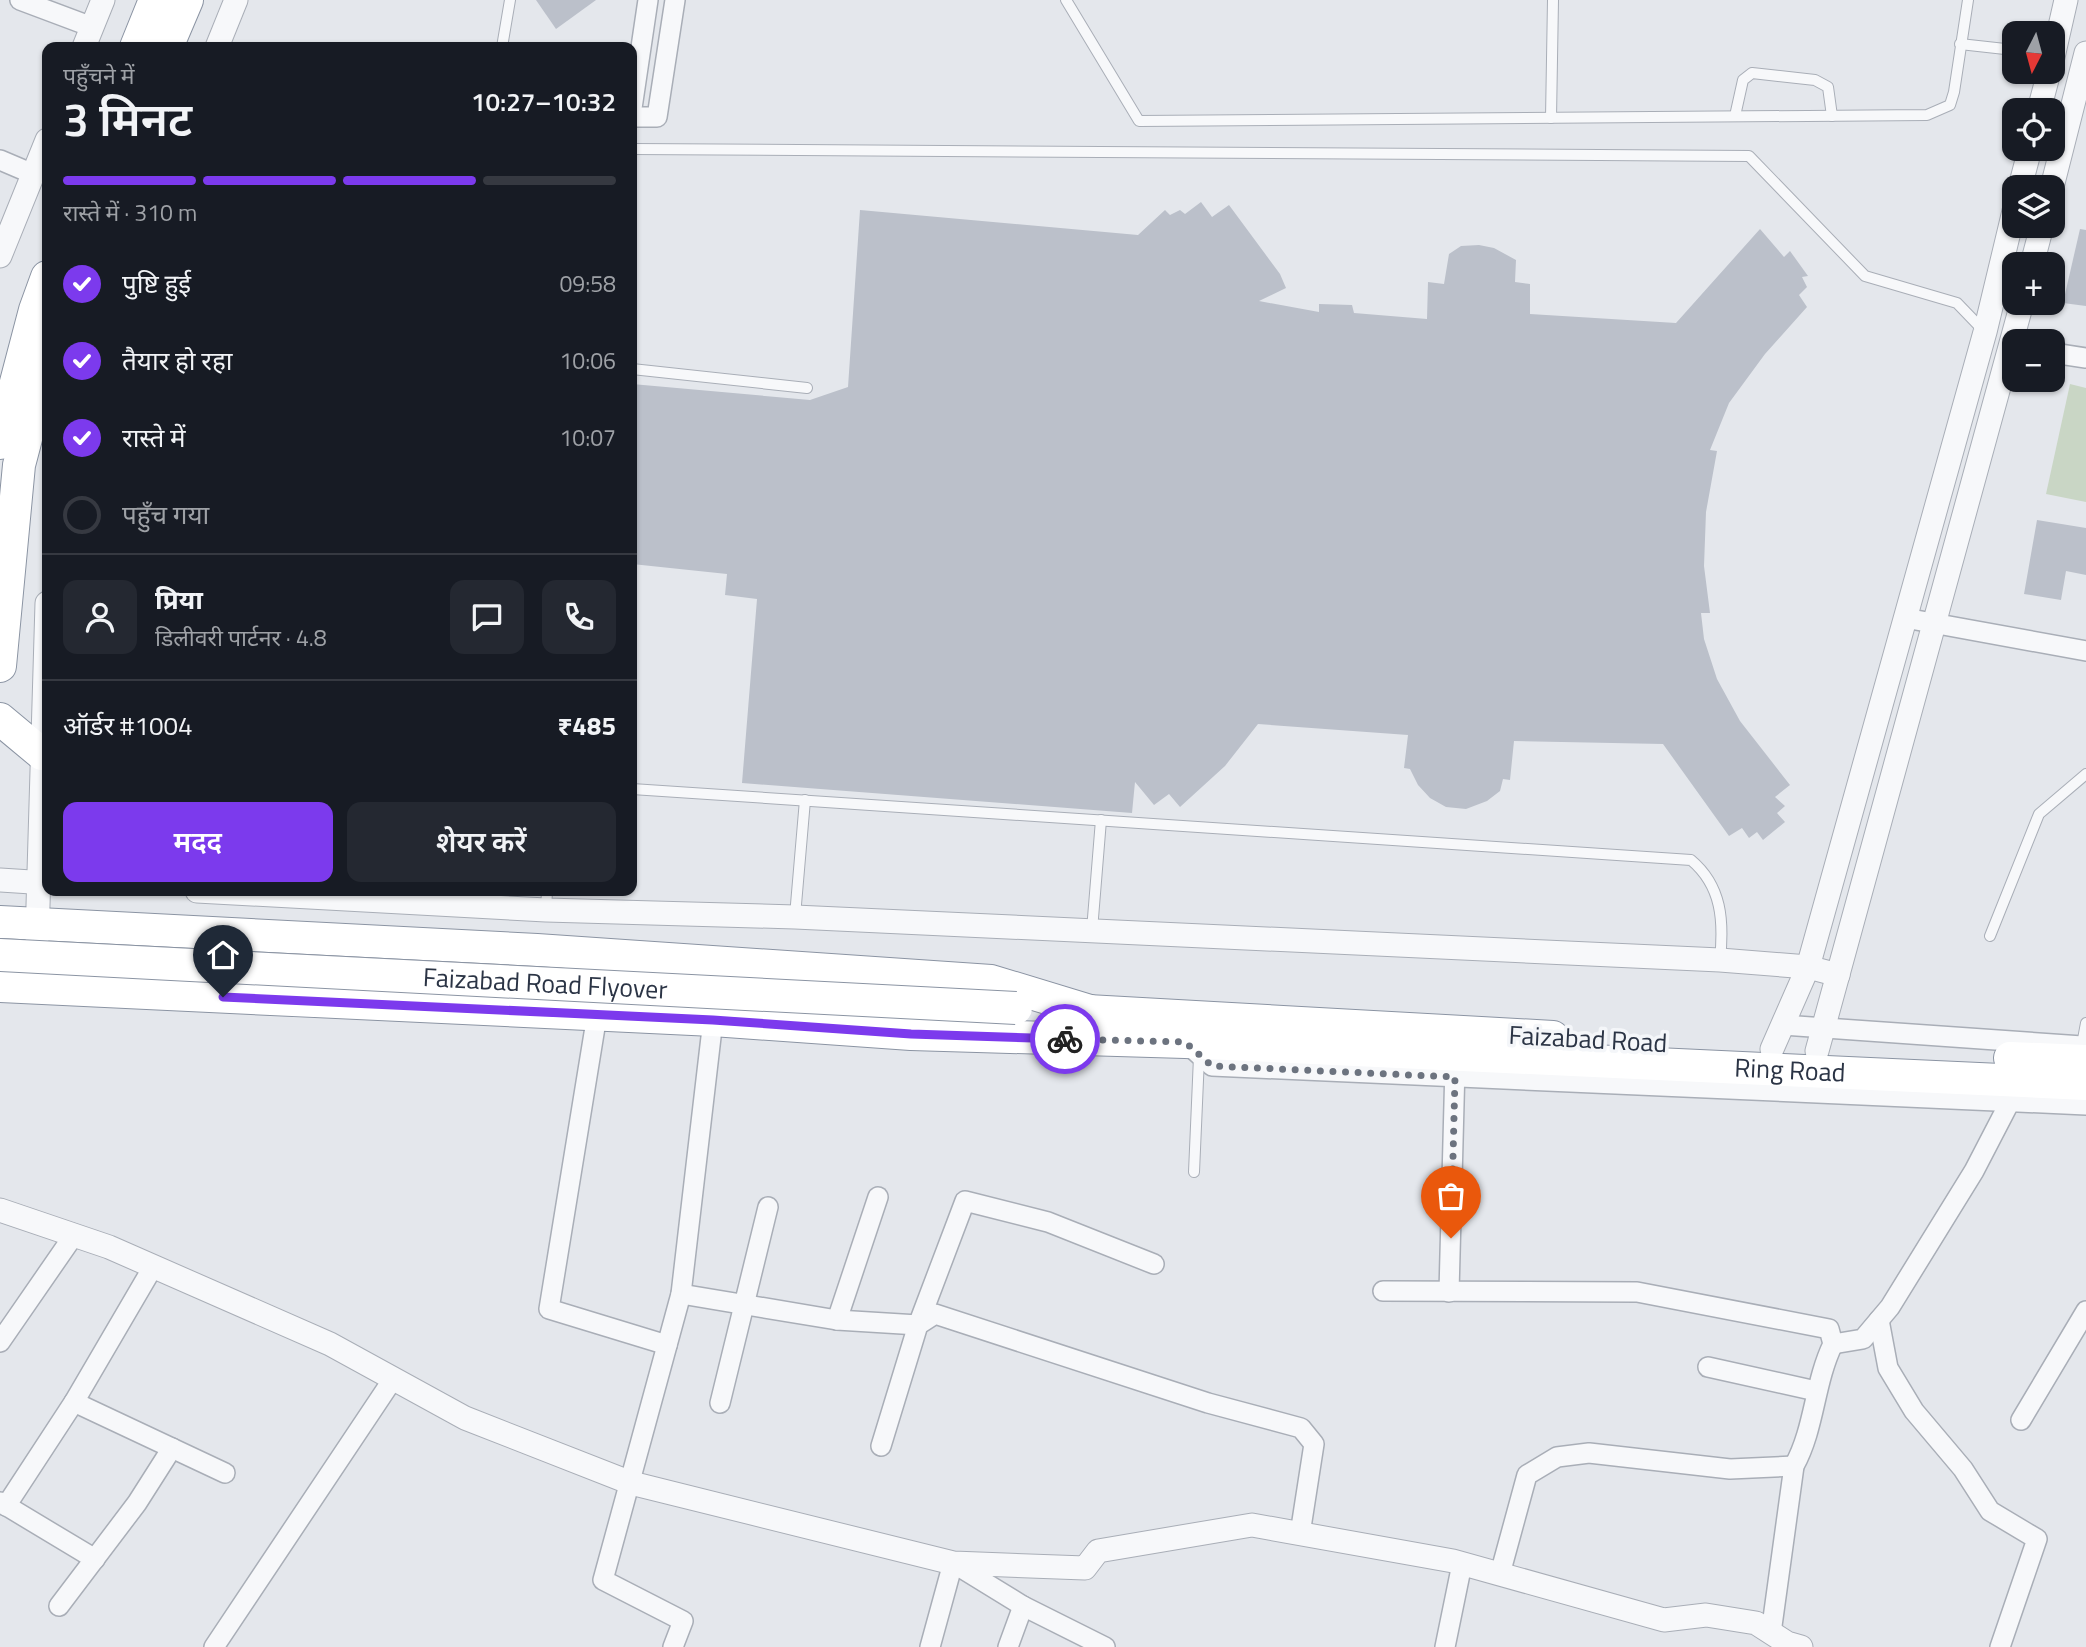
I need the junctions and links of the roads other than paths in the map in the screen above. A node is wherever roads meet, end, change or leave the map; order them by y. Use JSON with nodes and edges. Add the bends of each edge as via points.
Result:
{"nodes":[{"id":1,"x":20,"y":0,"type":"edge"},
{"id":2,"x":103,"y":0,"type":"edge"},
{"id":3,"x":155,"y":0,"type":"edge"},
{"id":4,"x":187,"y":0,"type":"edge"},
{"id":5,"x":236,"y":0,"type":"edge"},
{"id":6,"x":510,"y":0,"type":"edge"},
{"id":7,"x":648,"y":0,"type":"edge"},
{"id":8,"x":675,"y":0,"type":"edge"},
{"id":9,"x":1078,"y":0,"type":"edge"},
{"id":10,"x":1553,"y":0,"type":"edge"},
{"id":11,"x":1968,"y":0,"type":"edge"},
{"id":12,"x":2066,"y":0,"type":"edge"},
{"id":13,"x":1069,"y":5,"type":"edge"},
{"id":14,"x":88,"y":37,"type":"edge"},
{"id":15,"x":138,"y":42,"type":"edge"},
{"id":16,"x":169,"y":42,"type":"edge"},
{"id":17,"x":219,"y":42,"type":"edge"},
{"id":18,"x":503,"y":42,"type":"edge"},
{"id":19,"x":1960,"y":44,"type":"junction"},
{"id":20,"x":2002,"y":49,"type":"edge"},
{"id":21,"x":2068,"y":62,"type":"edge"},
{"id":22,"x":637,"y":69,"type":"edge"},
{"id":23,"x":660,"y":97,"type":"junction"},
{"id":24,"x":2046,"y":98,"type":"edge"},
{"id":25,"x":637,"y":100,"type":"edge"},
{"id":26,"x":1735,"y":116,"type":"junction"},
{"id":27,"x":1832,"y":116,"type":"junction"},
{"id":28,"x":637,"y":117,"type":"edge"},
{"id":29,"x":1551,"y":118,"type":"junction"},
{"id":30,"x":637,"y":149,"type":"edge"},
{"id":31,"x":42,"y":152,"type":"edge"},
{"id":32,"x":0,"y":160,"type":"edge"},
{"id":33,"x":33,"y":174,"type":"junction"},
{"id":34,"x":2054,"y":175,"type":"edge"},
{"id":35,"x":2008,"y":238,"type":"edge"},
{"id":36,"x":0,"y":256,"type":"edge"},
{"id":37,"x":42,"y":291,"type":"edge"},
{"id":38,"x":1985,"y":332,"type":"junction"},
{"id":39,"x":2002,"y":342,"type":"edge"},
{"id":40,"x":2065,"y":355,"type":"edge"},
{"id":41,"x":2086,"y":358,"type":"edge"},
{"id":42,"x":637,"y":370,"type":"edge"},
{"id":43,"x":42,"y":378,"type":"edge"},
{"id":44,"x":2002,"y":384,"type":"edge"},
{"id":45,"x":807,"y":388,"type":"dead end"},
{"id":46,"x":0,"y":443,"type":"edge"},
{"id":47,"x":1905,"y":618,"type":"junction"},
{"id":48,"x":1936,"y":624,"type":"junction"},
{"id":49,"x":2086,"y":651,"type":"edge"},
{"id":50,"x":0,"y":666,"type":"edge"},
{"id":51,"x":0,"y":719,"type":"edge"},
{"id":52,"x":42,"y":754,"type":"edge"},
{"id":53,"x":2086,"y":774,"type":"edge"},
{"id":54,"x":637,"y":789,"type":"edge"},
{"id":55,"x":805,"y":800,"type":"junction"},
{"id":56,"x":1101,"y":820,"type":"junction"},
{"id":57,"x":0,"y":880,"type":"edge"},
{"id":58,"x":42,"y":882,"type":"edge"},
{"id":59,"x":42,"y":890,"type":"edge"},
{"id":60,"x":391,"y":896,"type":"edge"},
{"id":61,"x":547,"y":900,"type":"edge"},
{"id":62,"x":795,"y":917,"type":"junction"},
{"id":63,"x":0,"y":922,"type":"edge"},
{"id":64,"x":38,"y":924,"type":"junction"},
{"id":65,"x":1092,"y":930,"type":"junction"},
{"id":66,"x":1990,"y":936,"type":"dead end"},
{"id":67,"x":0,"y":955,"type":"edge"},
{"id":68,"x":1720,"y":960,"type":"junction"},
{"id":69,"x":1808,"y":967,"type":"junction"},
{"id":70,"x":1838,"y":975,"type":"junction"},
{"id":71,"x":0,"y":986,"type":"edge"},
{"id":72,"x":37,"y":988,"type":"junction"},
{"id":73,"x":1090,"y":1011,"type":"junction"},
{"id":74,"x":597,"y":1014,"type":"junction"},
{"id":75,"x":713,"y":1020,"type":"junction"},
{"id":76,"x":2086,"y":1023,"type":"edge"},
{"id":77,"x":1778,"y":1037,"type":"junction"},
{"id":78,"x":1820,"y":1040,"type":"junction"},
{"id":79,"x":1192,"y":1048,"type":"junction"},
{"id":80,"x":1495,"y":1056,"type":"joint"},
{"id":81,"x":2084,"y":1059,"type":"edge"},
{"id":82,"x":1455,"y":1066,"type":"junction"},
{"id":83,"x":2016,"y":1090,"type":"junction"},
{"id":84,"x":2086,"y":1105,"type":"edge"},
{"id":85,"x":1194,"y":1172,"type":"dead end"},
{"id":86,"x":878,"y":1197,"type":"dead end"},
{"id":87,"x":768,"y":1208,"type":"dead end"},
{"id":88,"x":0,"y":1210,"type":"edge"},
{"id":89,"x":74,"y":1235,"type":"junction"},
{"id":90,"x":1154,"y":1264,"type":"dead end"},
{"id":91,"x":153,"y":1267,"type":"junction"},
{"id":92,"x":1383,"y":1291,"type":"dead end"},
{"id":93,"x":1449,"y":1292,"type":"junction"},
{"id":94,"x":681,"y":1294,"type":"junction"},
{"id":95,"x":745,"y":1303,"type":"junction"},
{"id":96,"x":2086,"y":1311,"type":"edge"},
{"id":97,"x":836,"y":1320,"type":"junction"},
{"id":98,"x":1879,"y":1320,"type":"junction"},
{"id":99,"x":918,"y":1325,"type":"junction"},
{"id":100,"x":0,"y":1342,"type":"edge"},
{"id":101,"x":1833,"y":1344,"type":"junction"},
{"id":102,"x":667,"y":1345,"type":"junction"},
{"id":103,"x":1708,"y":1367,"type":"dead end"},
{"id":104,"x":393,"y":1379,"type":"junction"},
{"id":105,"x":1816,"y":1391,"type":"junction"},
{"id":106,"x":74,"y":1402,"type":"junction"},
{"id":107,"x":720,"y":1403,"type":"dead end"},
{"id":108,"x":2021,"y":1420,"type":"dead end"},
{"id":109,"x":881,"y":1446,"type":"dead end"},
{"id":110,"x":172,"y":1448,"type":"junction"},
{"id":111,"x":1794,"y":1466,"type":"junction"},
{"id":112,"x":225,"y":1473,"type":"dead end"},
{"id":113,"x":631,"y":1483,"type":"junction"},
{"id":114,"x":3,"y":1504,"type":"edge"},
{"id":115,"x":1300,"y":1534,"type":"junction"},
{"id":116,"x":94,"y":1559,"type":"junction"},
{"id":117,"x":953,"y":1563,"type":"junction"},
{"id":118,"x":1462,"y":1564,"type":"junction"},
{"id":119,"x":1500,"y":1574,"type":"junction"},
{"id":120,"x":59,"y":1606,"type":"dead end"},
{"id":121,"x":1023,"y":1606,"type":"junction"},
{"id":122,"x":1771,"y":1633,"type":"junction"},
{"id":123,"x":214,"y":1647,"type":"edge"},
{"id":124,"x":673,"y":1647,"type":"edge"},
{"id":125,"x":930,"y":1647,"type":"edge"},
{"id":126,"x":1009,"y":1647,"type":"edge"},
{"id":127,"x":1105,"y":1647,"type":"edge"},
{"id":128,"x":1445,"y":1647,"type":"edge"},
{"id":129,"x":1801,"y":1647,"type":"edge"},
{"id":130,"x":2000,"y":1647,"type":"edge"}],
"edges":[{"from":1,"to":14,"type":"street"},
{"from":2,"to":14,"type":"street"},
{"from":3,"to":15,"type":"highway"},
{"from":4,"to":16,"type":"highway"},
{"from":5,"to":17,"type":"street"},
{"from":6,"to":18,"type":"lane"},
{"from":7,"to":22,"type":"street"},
{"from":8,"to":23,"type":"street"},
{"from":9,"to":13,"type":"lane"},
{"from":10,"to":29,"type":"lane"},
{"from":11,"to":19,"type":"lane"},
{"from":12,"to":21,"type":"street"},
{"from":13,"to":29,"type":"lane","via":[[1139,121]]},
{"from":19,"to":20,"type":"lane"},
{"from":19,"to":27,"type":"lane","via":[[1954,92],[1950,105],[1940,111]]},
{"from":21,"to":24,"type":"street"},
{"from":21,"to":34,"type":"street"},
{"from":23,"to":25,"type":"street"},
{"from":23,"to":28,"type":"street","via":[[657,117]]},
{"from":26,"to":27,"type":"lane"},
{"from":26,"to":27,"type":"lane","via":[[1743,80],[1752,73],[1815,80],[1828,87]]},
{"from":26,"to":29,"type":"lane"},
{"from":30,"to":38,"type":"lane","via":[[1748,156],[1865,276],[1957,303]]},
{"from":31,"to":33,"type":"street"},
{"from":32,"to":33,"type":"street"},
{"from":33,"to":36,"type":"street"},
{"from":35,"to":38,"type":"street"},
{"from":37,"to":46,"type":"highway"},
{"from":38,"to":39,"type":"street"},
{"from":38,"to":47,"type":"street"},
{"from":40,"to":41,"type":"street"},
{"from":42,"to":45,"type":"lane"},
{"from":43,"to":50,"type":"highway","via":[[19,466]]},
{"from":44,"to":48,"type":"street"},
{"from":47,"to":48,"type":"street"},
{"from":47,"to":69,"type":"street"},
{"from":48,"to":49,"type":"street"},
{"from":48,"to":70,"type":"street"},
{"from":51,"to":52,"type":"highway"},
{"from":53,"to":66,"type":"lane","via":[[2039,814]]},
{"from":54,"to":55,"type":"lane"},
{"from":55,"to":56,"type":"lane"},
{"from":55,"to":62,"type":"lane"},
{"from":56,"to":65,"type":"lane"},
{"from":56,"to":68,"type":"lane","via":[[1691,860],[1706,872],[1715,888],[1723,925]]},
{"from":57,"to":58,"type":"street"},
{"from":59,"to":64,"type":"street"},
{"from":60,"to":61,"type":"street"},
{"from":61,"to":62,"type":"street"},
{"from":62,"to":65,"type":"street"},
{"from":63,"to":64,"type":"highway"},
{"from":64,"to":72,"type":"street"},
{"from":64,"to":73,"type":"highway","via":[[537,950],[991,981]]},
{"from":65,"to":68,"type":"street"},
{"from":67,"to":73,"type":"highway","name":"Faizabad Road Flyover","bridge":true},
{"from":68,"to":69,"type":"street"},
{"from":69,"to":70,"type":"street"},
{"from":69,"to":77,"type":"street"},
{"from":70,"to":78,"type":"street"},
{"from":71,"to":72,"type":"highway","name":"Faizabad Road"},
{"from":72,"to":74,"type":"highway","name":"Faizabad Road"},
{"from":73,"to":77,"type":"highway","name":"Faizabad Road"},
{"from":74,"to":75,"type":"highway","name":"Faizabad Road"},
{"from":74,"to":102,"type":"street","via":[[549,1309]]},
{"from":75,"to":79,"type":"highway","name":"Faizabad Road"},
{"from":75,"to":94,"type":"street"},
{"from":76,"to":81,"type":"lane"},
{"from":77,"to":78,"type":"highway","name":"Faizabad Road"},
{"from":78,"to":81,"type":"highway","name":"Faizabad Road"},
{"from":79,"to":82,"type":"highway","name":"Faizabad Road"},
{"from":79,"to":85,"type":"lane"},
{"from":80,"to":82,"type":"highway","name":"Faizabad Road"},
{"from":80,"to":83,"type":"highway","name":"Ring Road"},
{"from":81,"to":83,"type":"highway","name":"Ring Road"},
{"from":82,"to":83,"type":"street"},
{"from":82,"to":93,"type":"street"},
{"from":83,"to":84,"type":"street"},
{"from":83,"to":98,"type":"street","via":[[1974,1171]]},
{"from":86,"to":97,"type":"street"},
{"from":87,"to":95,"type":"street"},
{"from":88,"to":89,"type":"street"},
{"from":89,"to":91,"type":"street"},
{"from":89,"to":100,"type":"street"},
{"from":90,"to":99,"type":"street","via":[[1048,1222],[965,1201]]},
{"from":91,"to":104,"type":"street","via":[[330,1344]]},
{"from":91,"to":106,"type":"street"},
{"from":92,"to":93,"type":"street"},
{"from":93,"to":101,"type":"street","via":[[1637,1292],[1829,1329]]},
{"from":94,"to":95,"type":"street"},
{"from":94,"to":102,"type":"street"},
{"from":95,"to":97,"type":"street"},
{"from":95,"to":107,"type":"street"},
{"from":96,"to":108,"type":"street"},
{"from":97,"to":99,"type":"street"},
{"from":98,"to":101,"type":"street","via":[[1863,1339]]},
{"from":98,"to":130,"type":"street","via":[[1888,1368],[1914,1411],[1963,1469],[1990,1511],[2037,1539]]},
{"from":99,"to":109,"type":"street"},
{"from":99,"to":115,"type":"street","via":[[935,1314],[1301,1428],[1314,1444]]},
{"from":101,"to":105,"type":"street"},
{"from":102,"to":113,"type":"street"},
{"from":103,"to":105,"type":"street"},
{"from":104,"to":113,"type":"street","via":[[465,1418]]},
{"from":104,"to":123,"type":"street"},
{"from":105,"to":111,"type":"street","via":[[1802,1452]]},
{"from":106,"to":110,"type":"street"},
{"from":106,"to":114,"type":"street"},
{"from":110,"to":112,"type":"street"},
{"from":110,"to":116,"type":"street"},
{"from":111,"to":119,"type":"street","via":[[1730,1469],[1590,1453],[1557,1457],[1528,1475]]},
{"from":111,"to":122,"type":"street"},
{"from":113,"to":117,"type":"street"},
{"from":113,"to":124,"type":"street","via":[[603,1580],[683,1621]]},
{"from":114,"to":116,"type":"street"},
{"from":115,"to":117,"type":"street","via":[[1252,1525],[1098,1551],[1085,1568]]},
{"from":115,"to":118,"type":"street"},
{"from":116,"to":120,"type":"street"},
{"from":117,"to":121,"type":"street"},
{"from":117,"to":125,"type":"street"},
{"from":118,"to":119,"type":"street"},
{"from":118,"to":128,"type":"street"},
{"from":119,"to":122,"type":"street","via":[[1664,1620],[1706,1615],[1756,1623]]},
{"from":121,"to":126,"type":"street"},
{"from":121,"to":127,"type":"street"},
{"from":122,"to":129,"type":"street"}]}
